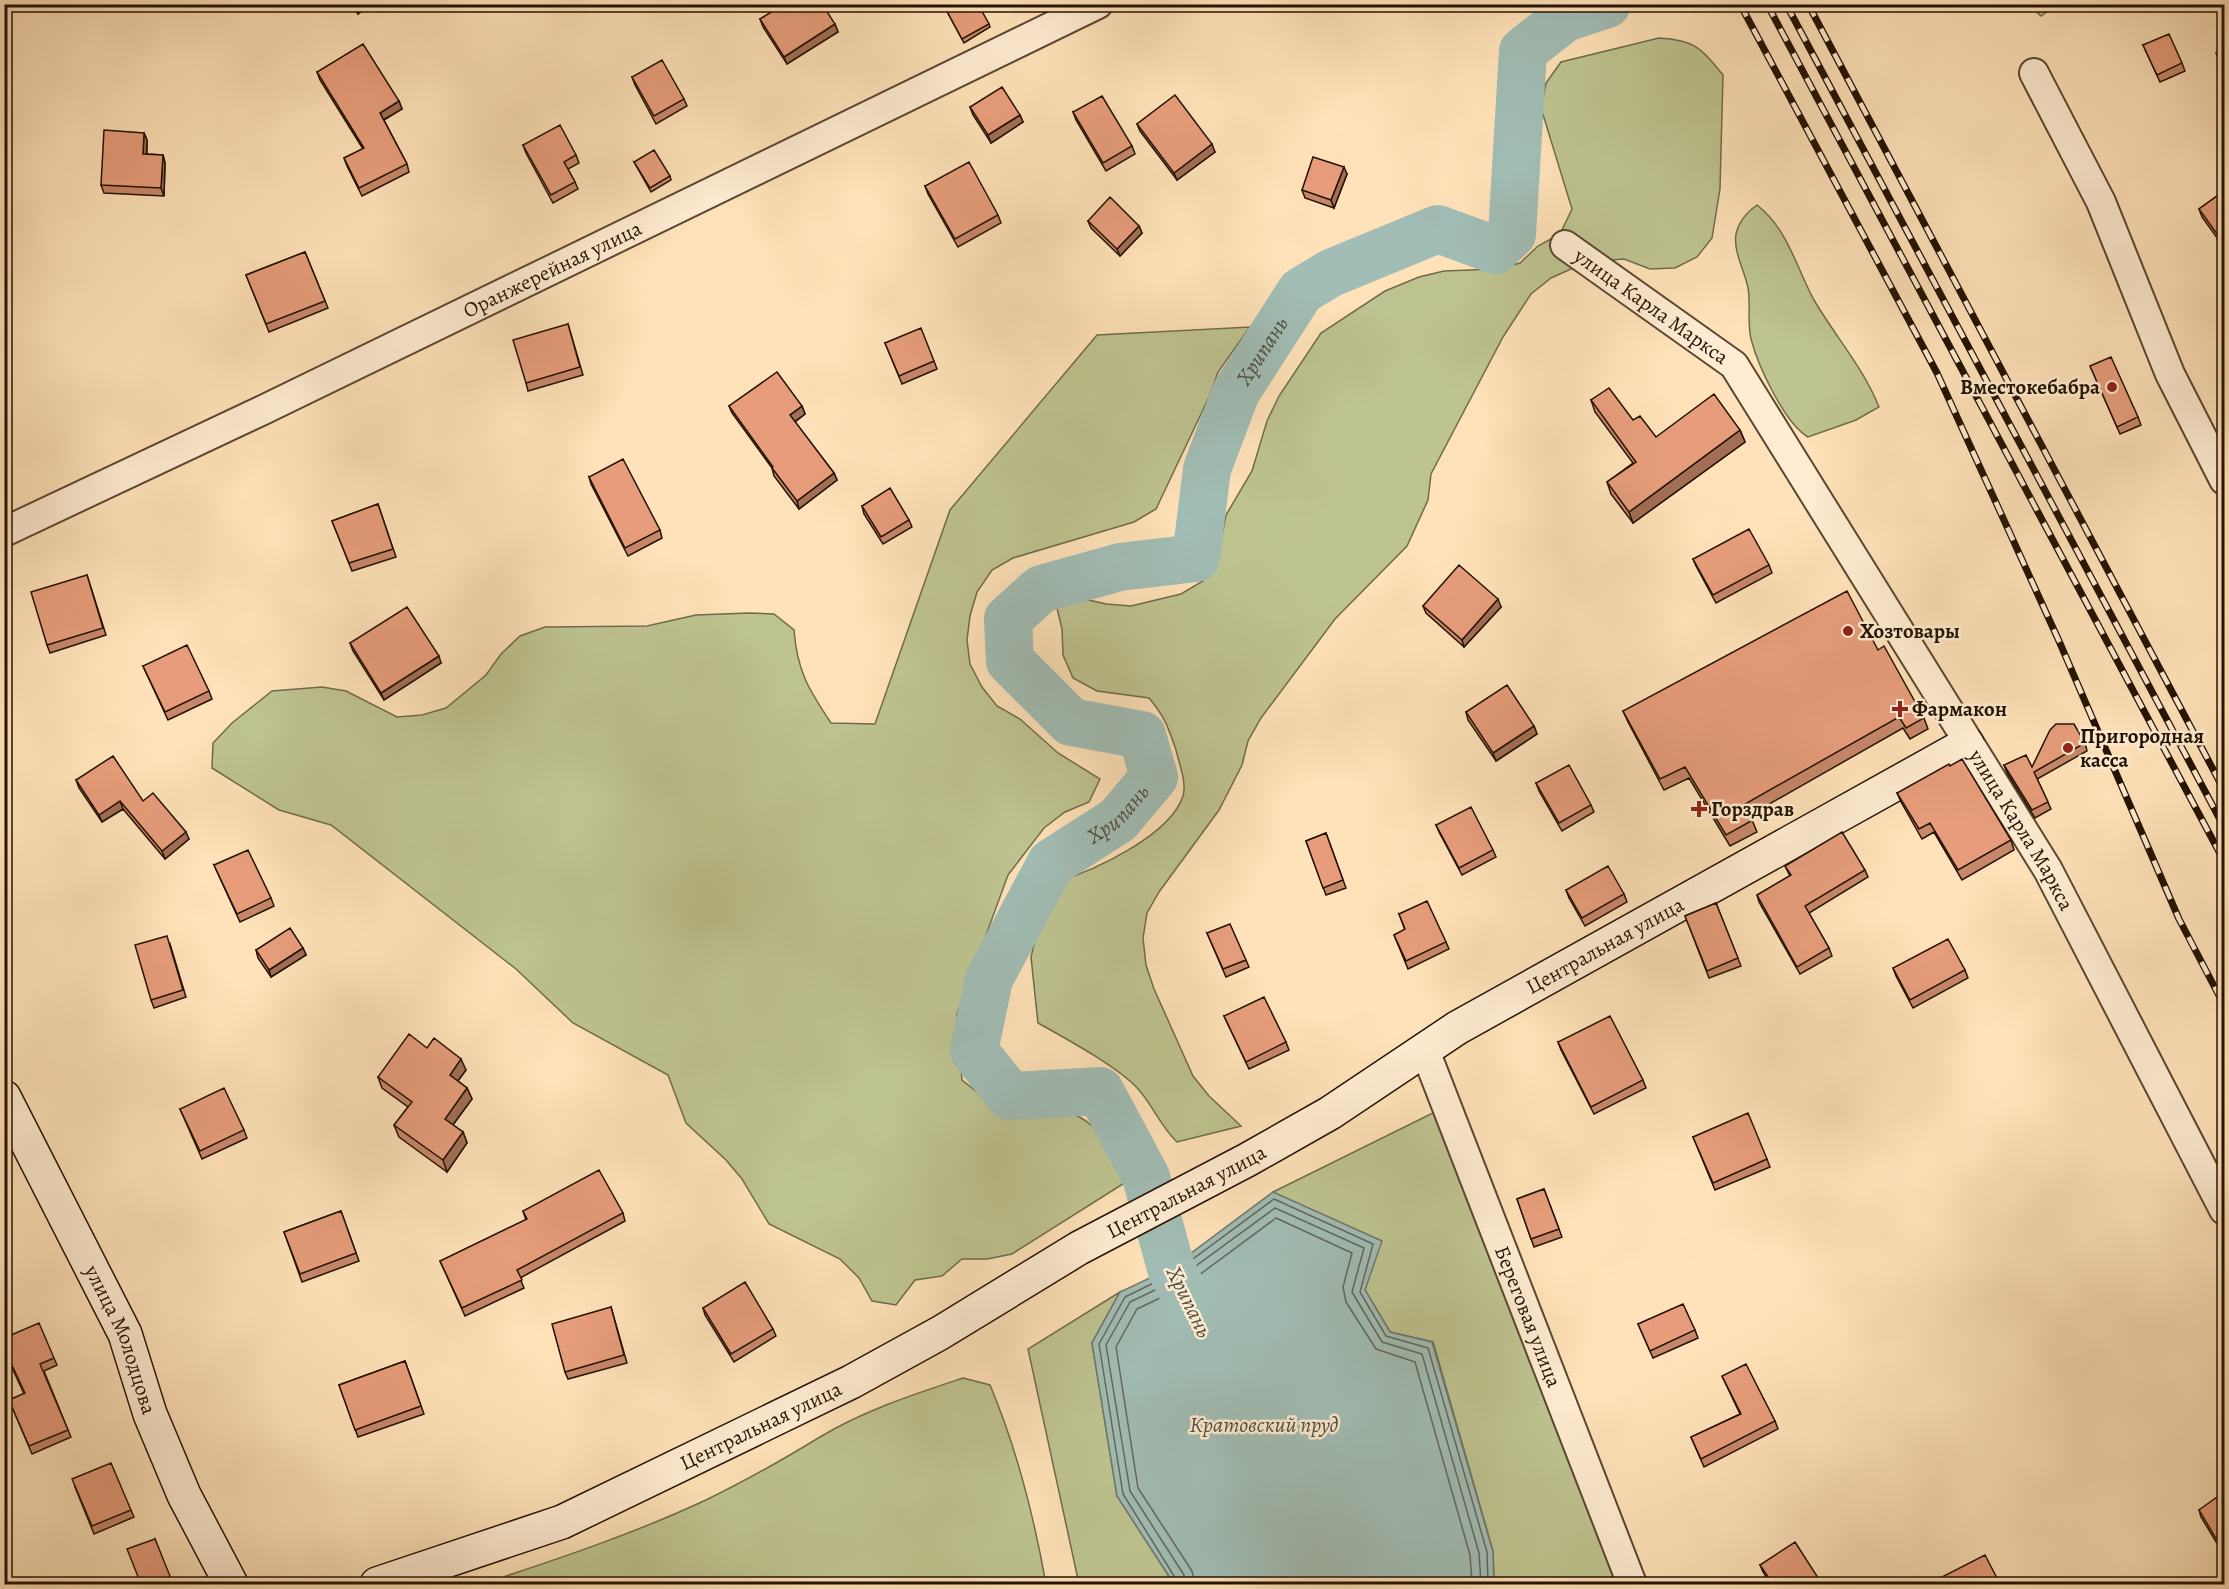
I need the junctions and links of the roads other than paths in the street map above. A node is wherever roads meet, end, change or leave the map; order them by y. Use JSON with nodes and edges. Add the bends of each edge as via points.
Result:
{"nodes":[{"id":1,"x":1098,"y":4,"type":"edge"},
{"id":2,"x":2034,"y":73,"type":"dead end"},
{"id":3,"x":1565,"y":245,"type":"dead end"},
{"id":4,"x":2224,"y":480,"type":"edge"},
{"id":5,"x":4,"y":532,"type":"edge"},
{"id":6,"x":1967,"y":744,"type":"junction"},
{"id":7,"x":1424,"y":1048,"type":"junction"},
{"id":8,"x":4,"y":1097,"type":"edge"},
{"id":9,"x":2224,"y":1210,"type":"edge"},
{"id":10,"x":231,"y":1584,"type":"edge"},
{"id":11,"x":377,"y":1584,"type":"edge"},
{"id":12,"x":1632,"y":1584,"type":"edge"}],
"edges":[{"from":1,"to":5,"type":"street","name":"Оранжерейная улица"},
{"from":2,"to":4,"type":"street","via":[[2101,202],[2170,374]]},
{"from":3,"to":6,"type":"street","name":"улица Карла Маркса","via":[[1734,365]]},
{"from":6,"to":7,"type":"street","name":"Центральная улица"},
{"from":6,"to":9,"type":"street","name":"улица Карла Маркса","via":[[2048,870]]},
{"from":7,"to":11,"type":"street","name":"Центральная улица","via":[[1330,1113],[1079,1248],[851,1382],[562,1522]]},
{"from":7,"to":12,"type":"street","name":"Береговая улица"},
{"from":8,"to":10,"type":"street","name":"улица Молодцова","via":[[125,1334],[150,1414],[184,1495]]}]}
